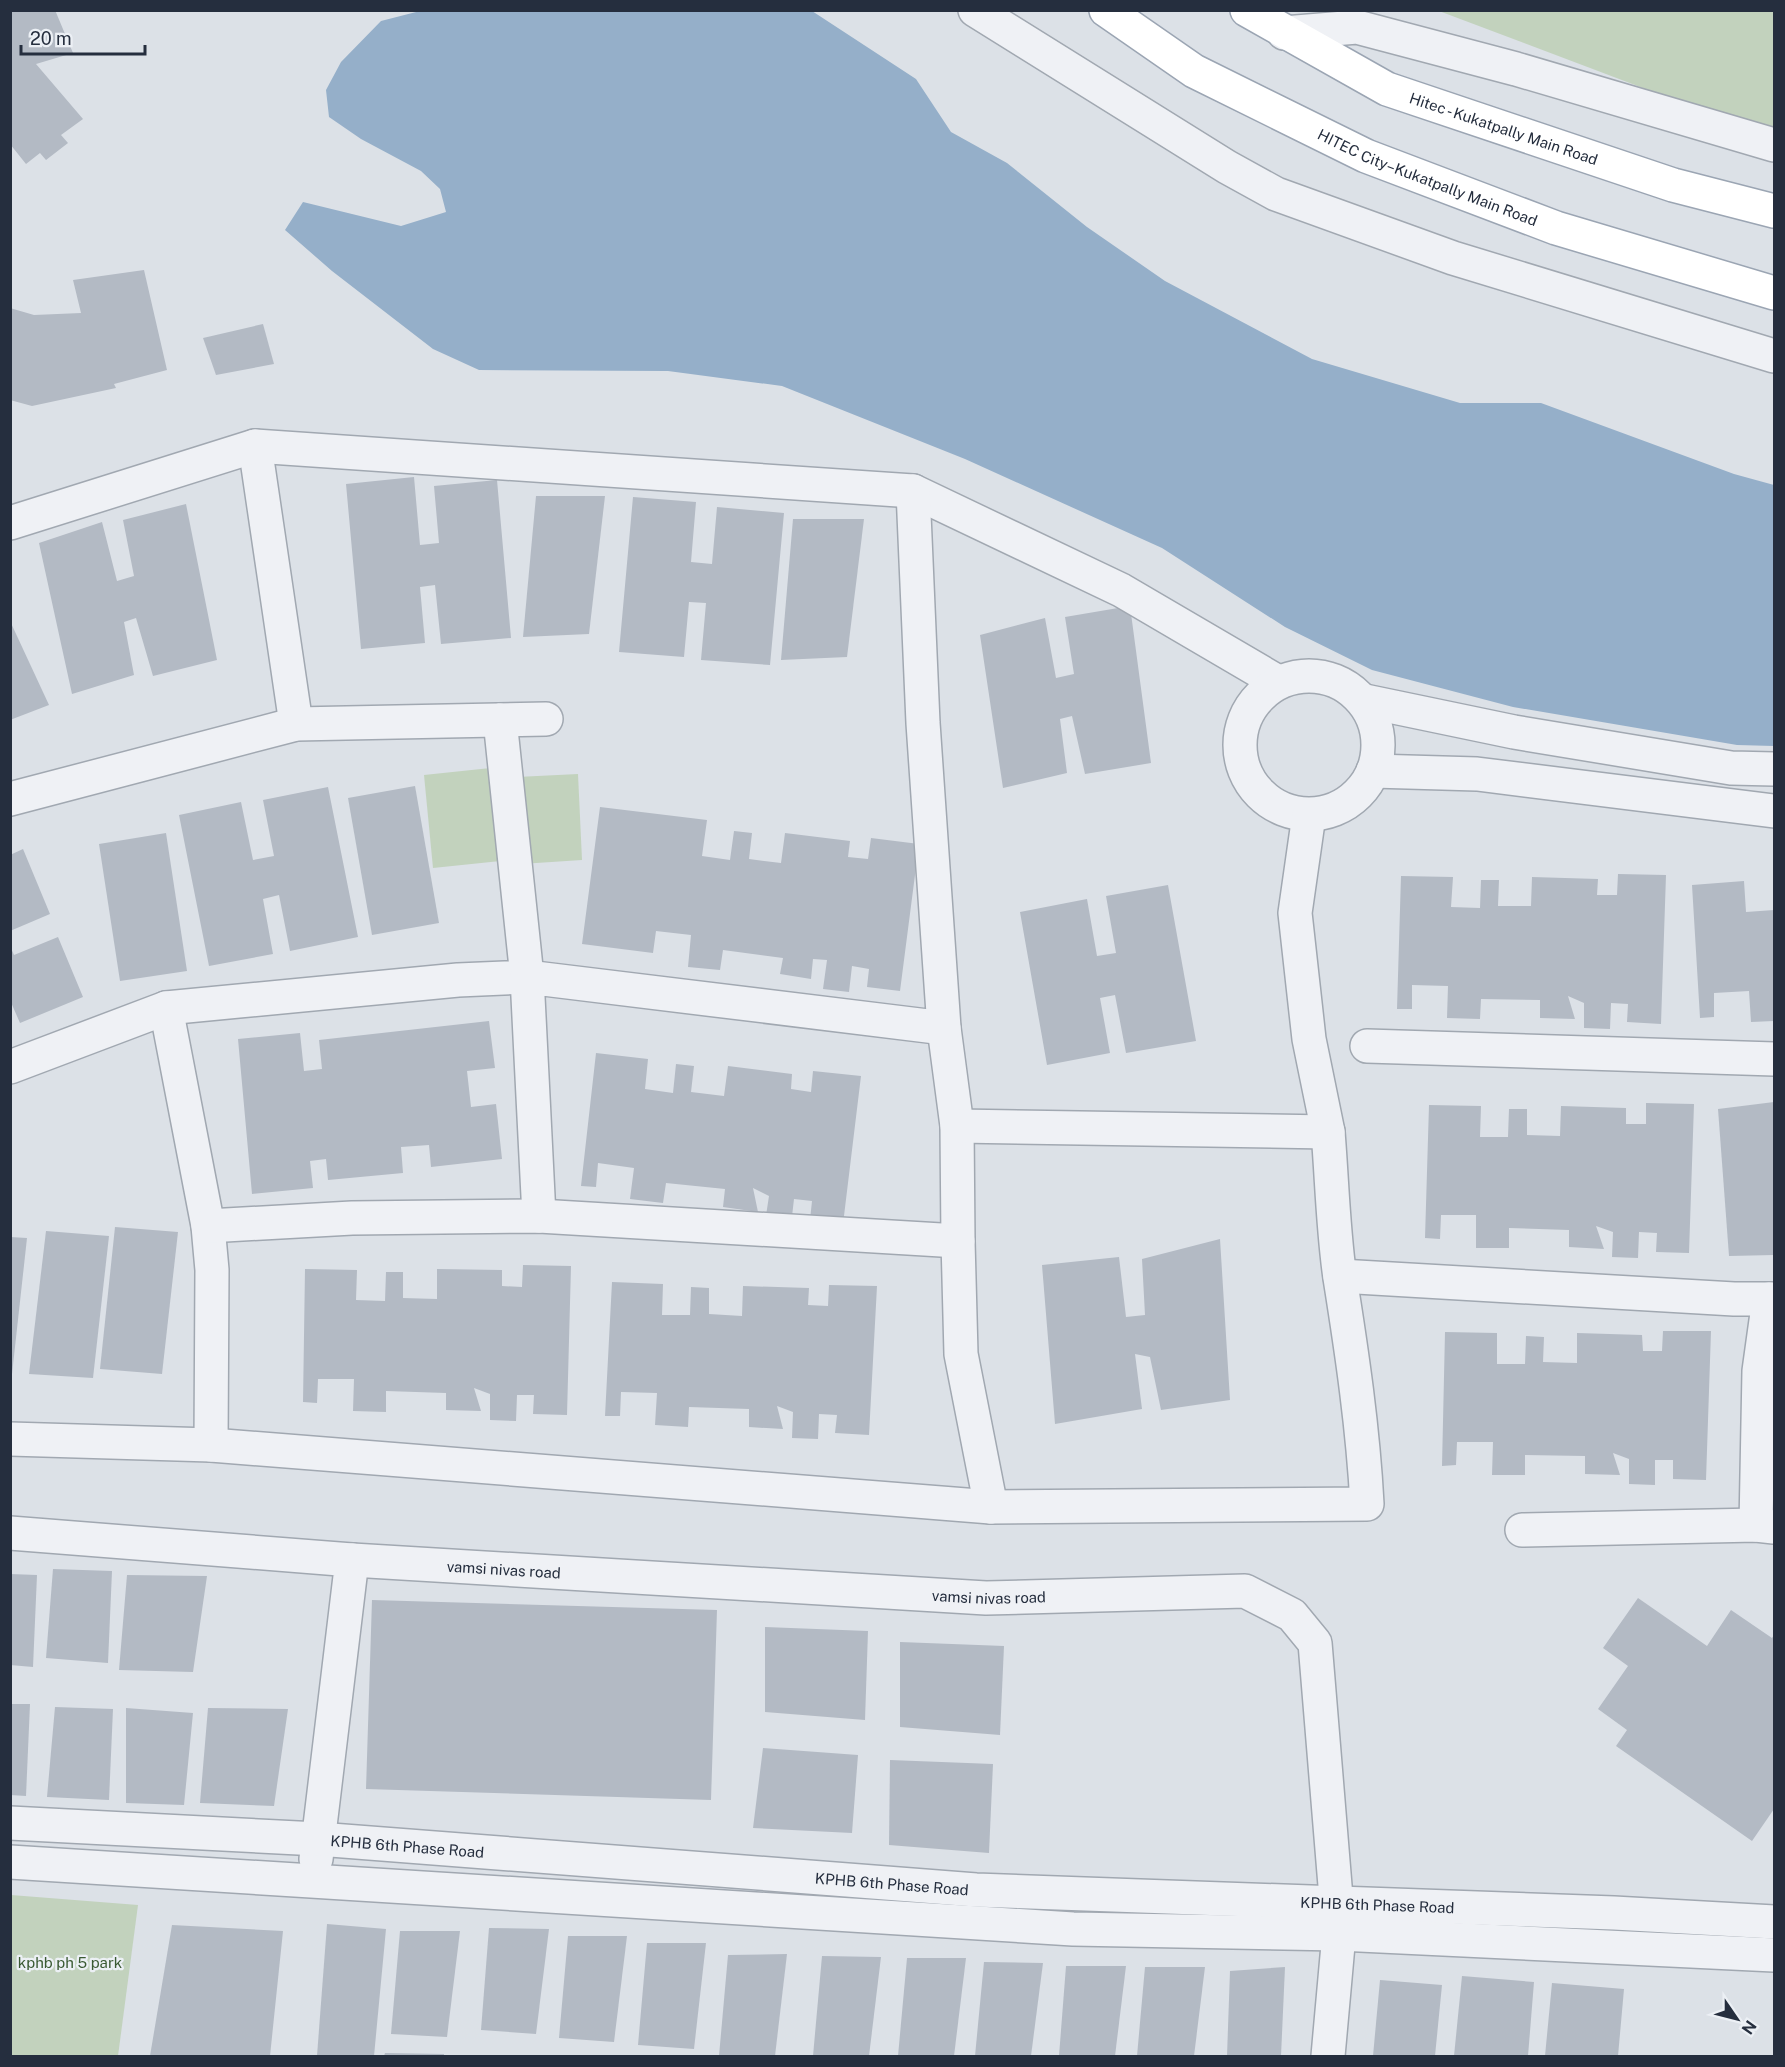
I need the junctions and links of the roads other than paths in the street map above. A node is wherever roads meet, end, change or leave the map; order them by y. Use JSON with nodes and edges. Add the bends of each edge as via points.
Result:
{"nodes":[{"id":1,"x":975,"y":10,"type":"edge"},
{"id":2,"x":1106,"y":10,"type":"edge"},
{"id":3,"x":1247,"y":10,"type":"edge"},
{"id":4,"x":1284,"y":33,"type":"junction"},
{"id":5,"x":1774,"y":145,"type":"edge"},
{"id":6,"x":1774,"y":211,"type":"edge"},
{"id":7,"x":1774,"y":292,"type":"edge"},
{"id":8,"x":1774,"y":356,"type":"edge"},
{"id":9,"x":255,"y":446,"type":"junction"},
{"id":10,"x":913,"y":491,"type":"junction"},
{"id":11,"x":10,"y":522,"type":"edge"},
{"id":12,"x":1278,"y":682,"type":"junction"},
{"id":13,"x":1365,"y":701,"type":"junction"},
{"id":14,"x":546,"y":719,"type":"dead end"},
{"id":15,"x":500,"y":720,"type":"junction"},
{"id":16,"x":296,"y":724,"type":"junction"},
{"id":17,"x":1774,"y":770,"type":"edge"},
{"id":18,"x":1373,"y":771,"type":"junction"},
{"id":19,"x":10,"y":799,"type":"edge"},
{"id":20,"x":1774,"y":811,"type":"edge"},
{"id":21,"x":1309,"y":814,"type":"junction"},
{"id":22,"x":527,"y":977,"type":"junction"},
{"id":23,"x":166,"y":1008,"type":"junction"},
{"id":24,"x":944,"y":1028,"type":"junction"},
{"id":25,"x":1368,"y":1046,"type":"dead end"},
{"id":26,"x":1774,"y":1059,"type":"edge"},
{"id":27,"x":10,"y":1067,"type":"edge"},
{"id":28,"x":957,"y":1126,"type":"junction"},
{"id":29,"x":1328,"y":1132,"type":"junction"},
{"id":30,"x":539,"y":1216,"type":"junction"},
{"id":31,"x":208,"y":1226,"type":"junction"},
{"id":32,"x":957,"y":1241,"type":"junction"},
{"id":33,"x":1340,"y":1276,"type":"junction"},
{"id":34,"x":1772,"y":1299,"type":"edge"},
{"id":35,"x":10,"y":1439,"type":"edge"},
{"id":36,"x":211,"y":1444,"type":"junction"},
{"id":37,"x":991,"y":1507,"type":"junction"},
{"id":38,"x":1765,"y":1526,"type":"edge"},
{"id":39,"x":1522,"y":1530,"type":"dead end"},
{"id":40,"x":10,"y":1533,"type":"edge"},
{"id":41,"x":352,"y":1560,"type":"junction"},
{"id":42,"x":10,"y":1823,"type":"edge"},
{"id":43,"x":318,"y":1839,"type":"junction"},
{"id":44,"x":10,"y":1862,"type":"edge"},
{"id":45,"x":313,"y":1881,"type":"junction"},
{"id":46,"x":1338,"y":1918,"type":"junction"},
{"id":47,"x":1774,"y":1922,"type":"edge"},
{"id":48,"x":1774,"y":1955,"type":"edge"},
{"id":49,"x":1328,"y":2056,"type":"edge"}],
"edges":[{"from":1,"to":8,"type":"street","via":[[1276,194],[1453,258]]},
{"from":2,"to":7,"type":"main road","name":"HITEC City–Kukatpally Main Road","via":[[1194,71],[1366,156],[1556,228]]},
{"from":3,"to":4,"type":"main road","name":"Hitec - Kukatpally Main Road"},
{"from":4,"to":5,"type":"street","via":[[1357,27]]},
{"from":4,"to":6,"type":"main road","name":"Hitec - Kukatpally Main Road","via":[[1387,89],[1673,185]]},
{"from":9,"to":10,"type":"street"},
{"from":9,"to":11,"type":"street"},
{"from":9,"to":16,"type":"street"},
{"from":10,"to":12,"type":"street","via":[[1120,590]]},
{"from":10,"to":24,"type":"street","via":[[923,723]]},
{"from":12,"to":13,"type":"street","via":[[1300,676],[1324,676],[1347,685]]},
{"from":12,"to":21,"type":"street","via":[[1259,696],[1246,715],[1240,738],[1242,761],[1250,782],[1266,799],[1286,811]]},
{"from":13,"to":17,"type":"street","via":[[1526,734],[1731,768]]},
{"from":13,"to":18,"type":"street","via":[[1379,735]]},
{"from":14,"to":15,"type":"street"},
{"from":15,"to":16,"type":"street"},
{"from":15,"to":22,"type":"street"},
{"from":16,"to":19,"type":"street"},
{"from":18,"to":20,"type":"street","via":[[1477,774]]},
{"from":18,"to":21,"type":"street","via":[[1363,789],[1348,803]]},
{"from":21,"to":29,"type":"street","via":[[1295,913],[1309,1039]]},
{"from":22,"to":23,"type":"street"},
{"from":22,"to":24,"type":"street"},
{"from":22,"to":30,"type":"street"},
{"from":23,"to":27,"type":"street"},
{"from":23,"to":31,"type":"street"},
{"from":24,"to":28,"type":"street"},
{"from":25,"to":26,"type":"street"},
{"from":28,"to":29,"type":"street"},
{"from":28,"to":32,"type":"street"},
{"from":29,"to":33,"type":"street"},
{"from":30,"to":31,"type":"street","via":[[362,1217]]},
{"from":30,"to":32,"type":"street"},
{"from":31,"to":36,"type":"street","via":[[212,1270]]},
{"from":32,"to":37,"type":"street","via":[[961,1354]]},
{"from":33,"to":34,"type":"street"},
{"from":33,"to":37,"type":"street","via":[[1364,1446],[1367,1504]]},
{"from":34,"to":38,"type":"street","via":[[1759,1371]]},
{"from":35,"to":36,"type":"street"},
{"from":36,"to":37,"type":"street"},
{"from":38,"to":39,"type":"street"},
{"from":40,"to":41,"type":"street","name":"vamsi nivas road"},
{"from":41,"to":43,"type":"street"},
{"from":41,"to":46,"type":"street","name":"vamsi nivas road","via":[[986,1598],[1245,1591],[1292,1615],[1315,1644]]},
{"from":42,"to":43,"type":"street","name":"KPHB 6th Phase Road"},
{"from":43,"to":45,"type":"street"},
{"from":43,"to":46,"type":"street","name":"KPHB 6th Phase Road"},
{"from":44,"to":45,"type":"street","name":"KPHB 6th Phase Road"},
{"from":45,"to":46,"type":"street","name":"KPHB 6th Phase Road","via":[[1073,1929]]},
{"from":46,"to":47,"type":"street","name":"KPHB 6th Phase Road","via":[[1614,1913]]},
{"from":46,"to":48,"type":"street","name":"KPHB 6th Phase Road"},
{"from":46,"to":49,"type":"street","name":"vamsi nivas road"}]}
